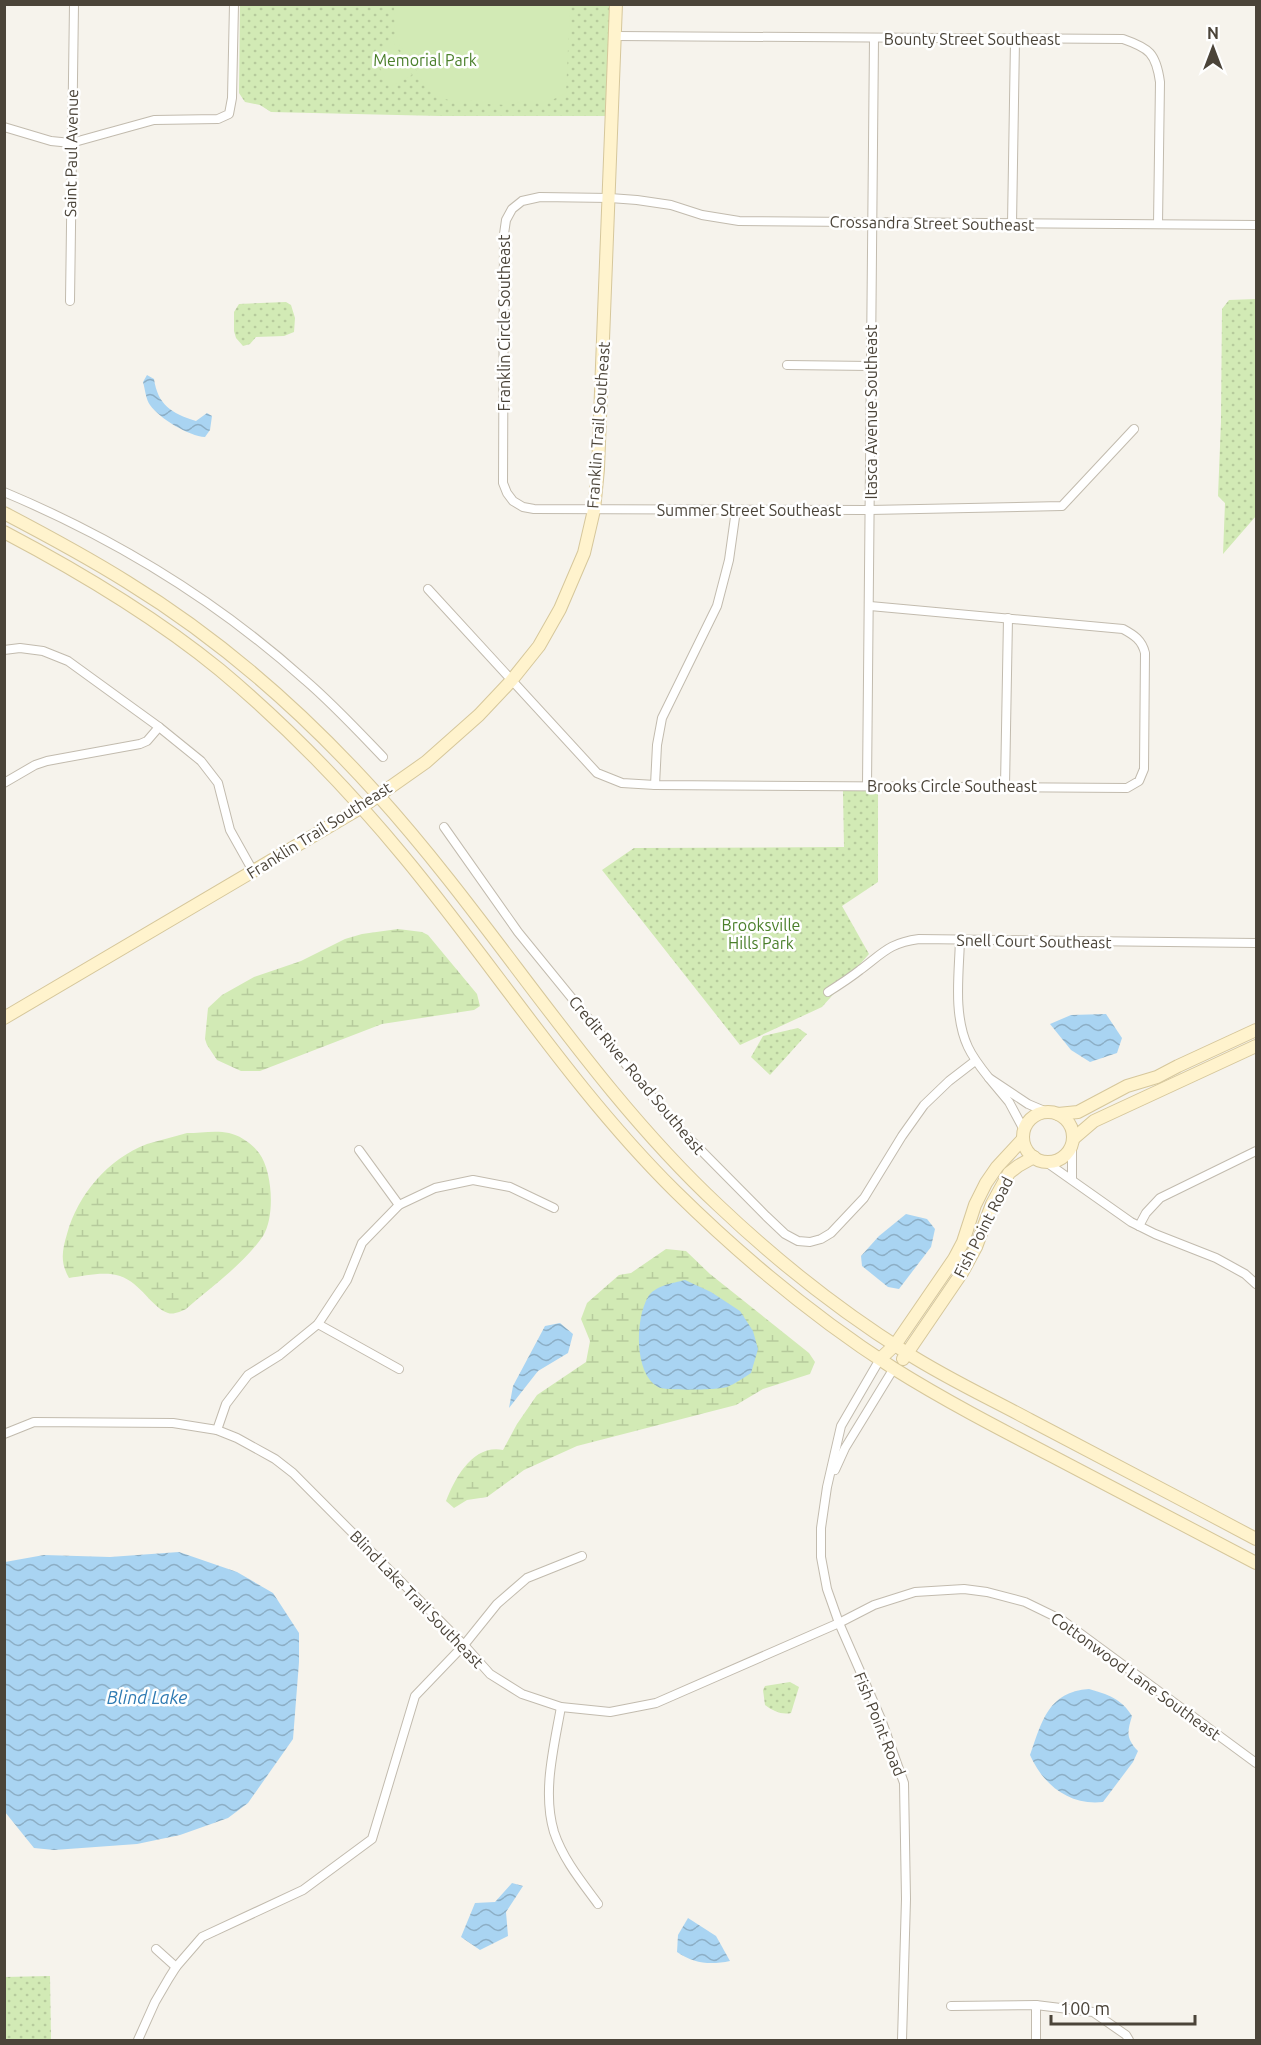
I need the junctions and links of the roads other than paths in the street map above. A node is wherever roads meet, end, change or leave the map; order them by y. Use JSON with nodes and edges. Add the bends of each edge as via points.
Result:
{"nodes":[{"id":1,"x":74,"y":4,"type":"edge"},
{"id":2,"x":234,"y":4,"type":"edge"},
{"id":3,"x":616,"y":4,"type":"edge"},
{"id":4,"x":616,"y":36,"type":"junction"},
{"id":5,"x":874,"y":38,"type":"junction"},
{"id":6,"x":1015,"y":40,"type":"junction"},
{"id":7,"x":4,"y":127,"type":"edge"},
{"id":8,"x":71,"y":143,"type":"junction"},
{"id":9,"x":610,"y":198,"type":"junction"},
{"id":10,"x":872,"y":222,"type":"junction"},
{"id":11,"x":1012,"y":224,"type":"junction"},
{"id":12,"x":1158,"y":224,"type":"junction"},
{"id":13,"x":1257,"y":225,"type":"edge"},
{"id":14,"x":70,"y":301,"type":"dead end"},
{"id":15,"x":787,"y":365,"type":"dead end"},
{"id":16,"x":871,"y":366,"type":"junction"},
{"id":17,"x":1134,"y":429,"type":"dead end"},
{"id":18,"x":4,"y":492,"type":"edge"},
{"id":19,"x":513,"y":501,"type":"joint"},
{"id":20,"x":594,"y":510,"type":"junction"},
{"id":21,"x":736,"y":510,"type":"junction"},
{"id":22,"x":870,"y":510,"type":"junction"},
{"id":23,"x":4,"y":513,"type":"edge"},
{"id":24,"x":4,"y":532,"type":"edge"},
{"id":25,"x":428,"y":589,"type":"dead end"},
{"id":26,"x":870,"y":606,"type":"junction"},
{"id":27,"x":1008,"y":618,"type":"junction"},
{"id":28,"x":4,"y":650,"type":"edge"},
{"id":29,"x":511,"y":681,"type":"junction"},
{"id":30,"x":159,"y":727,"type":"junction"},
{"id":31,"x":383,"y":757,"type":"dead end"},
{"id":32,"x":4,"y":783,"type":"edge"},
{"id":33,"x":655,"y":784,"type":"junction"},
{"id":34,"x":867,"y":786,"type":"junction"},
{"id":35,"x":1005,"y":786,"type":"junction"},
{"id":36,"x":378,"y":795,"type":"junction"},
{"id":37,"x":362,"y":807,"type":"junction"},
{"id":38,"x":444,"y":827,"type":"dead end"},
{"id":39,"x":254,"y":871,"type":"junction"},
{"id":40,"x":960,"y":940,"type":"junction"},
{"id":41,"x":1257,"y":943,"type":"edge"},
{"id":42,"x":828,"y":992,"type":"dead end"},
{"id":43,"x":4,"y":1018,"type":"edge"},
{"id":44,"x":1257,"y":1030,"type":"edge"},
{"id":45,"x":1257,"y":1047,"type":"edge"},
{"id":46,"x":975,"y":1061,"type":"junction"},
{"id":47,"x":989,"y":1078,"type":"junction"},
{"id":48,"x":1052,"y":1113,"type":"junction"},
{"id":49,"x":1024,"y":1134,"type":"junction"},
{"id":50,"x":1072,"y":1142,"type":"junction"},
{"id":51,"x":359,"y":1150,"type":"dead end"},
{"id":52,"x":1257,"y":1151,"type":"edge"},
{"id":53,"x":1040,"y":1160,"type":"junction"},
{"id":54,"x":1072,"y":1179,"type":"junction"},
{"id":55,"x":399,"y":1205,"type":"junction"},
{"id":56,"x":554,"y":1208,"type":"dead end"},
{"id":57,"x":1139,"y":1226,"type":"junction"},
{"id":58,"x":1257,"y":1284,"type":"edge"},
{"id":59,"x":318,"y":1324,"type":"junction"},
{"id":60,"x":895,"y":1345,"type":"junction"},
{"id":61,"x":908,"y":1354,"type":"junction"},
{"id":62,"x":880,"y":1359,"type":"junction"},
{"id":63,"x":894,"y":1368,"type":"junction"},
{"id":64,"x":399,"y":1369,"type":"dead end"},
{"id":65,"x":217,"y":1430,"type":"junction"},
{"id":66,"x":4,"y":1434,"type":"edge"},
{"id":67,"x":827,"y":1487,"type":"junction"},
{"id":68,"x":1257,"y":1539,"type":"edge"},
{"id":69,"x":582,"y":1556,"type":"dead end"},
{"id":70,"x":1257,"y":1563,"type":"edge"},
{"id":71,"x":839,"y":1623,"type":"junction"},
{"id":72,"x":464,"y":1646,"type":"junction"},
{"id":73,"x":561,"y":1707,"type":"junction"},
{"id":74,"x":1257,"y":1763,"type":"edge"},
{"id":75,"x":598,"y":1904,"type":"dead end"},
{"id":76,"x":156,"y":1949,"type":"dead end"},
{"id":77,"x":176,"y":1967,"type":"junction"},
{"id":78,"x":1036,"y":2005,"type":"junction"},
{"id":79,"x":951,"y":2006,"type":"dead end"},
{"id":80,"x":138,"y":2040,"type":"edge"},
{"id":81,"x":902,"y":2040,"type":"edge"},
{"id":82,"x":1036,"y":2040,"type":"edge"},
{"id":83,"x":1129,"y":2040,"type":"edge"}],
"edges":[{"from":1,"to":8,"type":"street","name":"Saint Paul Avenue"},
{"from":2,"to":8,"type":"street","via":[[229,114],[218,119],[154,120]]},
{"from":3,"to":4,"type":"main road","name":"Franklin Trail Southeast"},
{"from":4,"to":5,"type":"street","name":"Bounty Street Southeast"},
{"from":4,"to":9,"type":"main road","name":"Franklin Trail Southeast"},
{"from":5,"to":6,"type":"street","name":"Bounty Street Southeast"},
{"from":5,"to":10,"type":"street","name":"Itasca Avenue Southeast"},
{"from":6,"to":11,"type":"street"},
{"from":6,"to":12,"type":"street","name":"Bounty Street Southeast","via":[[1123,39],[1149,50],[1158,64],[1160,82]]},
{"from":7,"to":8,"type":"street"},
{"from":8,"to":14,"type":"street","name":"Saint Paul Avenue"},
{"from":9,"to":10,"type":"street","name":"Crossandra Street Southeast","via":[[670,205],[740,221]]},
{"from":9,"to":19,"type":"street","name":"Franklin Circle Southeast","via":[[540,197],[522,201],[506,220],[504,483]]},
{"from":9,"to":20,"type":"main road","name":"Franklin Trail Southeast"},
{"from":10,"to":11,"type":"street","name":"Crossandra Street Southeast"},
{"from":10,"to":16,"type":"street","name":"Itasca Avenue Southeast"},
{"from":11,"to":12,"type":"street","name":"Crossandra Street Southeast"},
{"from":12,"to":13,"type":"street","name":"Crossandra Street Southeast"},
{"from":15,"to":16,"type":"street"},
{"from":16,"to":22,"type":"street","name":"Itasca Avenue Southeast"},
{"from":17,"to":22,"type":"street","name":"Summer Street Southeast","via":[[1062,506]]},
{"from":18,"to":31,"type":"street","via":[[143,561],[204,600],[306,680]]},
{"from":19,"to":20,"type":"street","name":"Summer Street Southeast","via":[[534,509]]},
{"from":20,"to":21,"type":"street","name":"Summer Street Southeast"},
{"from":20,"to":29,"type":"main road","name":"Franklin Trail Southeast","via":[[584,552],[560,609],[539,646]]},
{"from":21,"to":22,"type":"street","name":"Summer Street Southeast"},
{"from":21,"to":33,"type":"street","via":[[717,606],[662,718]]},
{"from":22,"to":26,"type":"street","name":"Itasca Avenue Southeast"},
{"from":23,"to":36,"type":"main road","via":[[129,583],[193,627],[296,712]]},
{"from":24,"to":37,"type":"main road","via":[[118,597],[219,669]]},
{"from":25,"to":29,"type":"street","name":"Brooks Circle Southeast"},
{"from":26,"to":27,"type":"street","name":"Brooks Circle Southeast"},
{"from":26,"to":34,"type":"street","name":"Itasca Avenue Southeast"},
{"from":27,"to":35,"type":"street"},
{"from":27,"to":35,"type":"street","name":"Brooks Circle Southeast","via":[[1123,629],[1135,635],[1145,653],[1144,769],[1139,782],[1127,788]]},
{"from":28,"to":30,"type":"street","via":[[43,651],[68,661]]},
{"from":29,"to":33,"type":"street","name":"Brooks Circle Southeast","via":[[597,772],[622,783]]},
{"from":29,"to":36,"type":"main road","name":"Franklin Trail Southeast","via":[[426,762]]},
{"from":30,"to":32,"type":"street","via":[[140,744],[47,761]]},
{"from":30,"to":39,"type":"street","via":[[201,761],[218,783],[230,830]]},
{"from":33,"to":34,"type":"street","name":"Brooks Circle Southeast"},
{"from":34,"to":35,"type":"street","name":"Brooks Circle Southeast"},
{"from":36,"to":37,"type":"main road","name":"Franklin Trail Southeast"},
{"from":36,"to":60,"type":"main road","via":[[599,1076],[687,1175],[785,1264]]},
{"from":37,"to":39,"type":"main road","name":"Franklin Trail Southeast"},
{"from":37,"to":62,"type":"main road","via":[[643,1158],[764,1273]]},
{"from":38,"to":46,"type":"street","name":"Credit River Road Southeast","via":[[518,932],[672,1121],[765,1216],[798,1241],[810,1242],[831,1233],[864,1198],[924,1105]]},
{"from":39,"to":43,"type":"main road","name":"Franklin Trail Southeast"},
{"from":40,"to":41,"type":"street","name":"Snell Court Southeast"},
{"from":40,"to":42,"type":"street","name":"Snell Court Southeast","via":[[918,939],[890,946]]},
{"from":40,"to":46,"type":"street","via":[[960,1023]]},
{"from":44,"to":48,"type":"main road","via":[[1157,1077],[1127,1086],[1078,1112]]},
{"from":45,"to":50,"type":"main road","via":[[1094,1121]]},
{"from":46,"to":47,"type":"street"},
{"from":47,"to":48,"type":"street","via":[[1028,1104]]},
{"from":47,"to":49,"type":"street","via":[[1009,1102]]},
{"from":48,"to":49,"type":"main road","via":[[1033,1117]]},
{"from":48,"to":50,"type":"main road","via":[[1069,1124]]},
{"from":49,"to":53,"type":"main road","via":[[1025,1146]]},
{"from":49,"to":60,"type":"main road","name":"Fish Point Road","via":[[986,1183],[954,1259]]},
{"from":50,"to":53,"type":"main road","via":[[1059,1159]]},
{"from":50,"to":54,"type":"street"},
{"from":51,"to":55,"type":"street"},
{"from":52,"to":57,"type":"street","via":[[1160,1198]]},
{"from":53,"to":54,"type":"street"},
{"from":53,"to":61,"type":"main road","name":"Fish Point Road","via":[[1009,1173],[963,1271]]},
{"from":54,"to":57,"type":"street"},
{"from":55,"to":56,"type":"street","via":[[435,1188],[473,1180],[510,1186]]},
{"from":55,"to":59,"type":"street","via":[[362,1243],[347,1280]]},
{"from":57,"to":58,"type":"street","via":[[1216,1258]]},
{"from":59,"to":64,"type":"street"},
{"from":59,"to":65,"type":"street","via":[[248,1375],[226,1404]]},
{"from":60,"to":61,"type":"main road"},
{"from":60,"to":62,"type":"main road","name":"Fish Point Road"},
{"from":61,"to":63,"type":"main road","name":"Fish Point Road"},
{"from":61,"to":68,"type":"main road"},
{"from":62,"to":63,"type":"main road"},
{"from":62,"to":67,"type":"street","name":"Fish Point Road","via":[[841,1426]]},
{"from":63,"to":67,"type":"street","name":"Fish Point Road","via":[[845,1448]]},
{"from":63,"to":70,"type":"main road","via":[[970,1413]]},
{"from":65,"to":66,"type":"street","name":"Blind Lake Trail Southeast","via":[[173,1423],[34,1422]]},
{"from":65,"to":72,"type":"street","name":"Blind Lake Trail Southeast","via":[[256,1448],[293,1473]]},
{"from":67,"to":71,"type":"street","name":"Fish Point Road","via":[[822,1557],[827,1589]]},
{"from":69,"to":72,"type":"street","via":[[527,1578],[497,1604]]},
{"from":71,"to":73,"type":"street","name":"Blind Lake Trail Southeast","via":[[656,1703],[610,1712]]},
{"from":71,"to":74,"type":"street","name":"Cottonwood Lane Southeast","via":[[874,1605],[915,1592],[964,1589],[1010,1596],[1062,1620]]},
{"from":71,"to":81,"type":"street","name":"Fish Point Road","via":[[904,1784]]},
{"from":72,"to":73,"type":"street","name":"Blind Lake Trail Southeast","via":[[490,1674],[522,1694]]},
{"from":72,"to":77,"type":"street","via":[[416,1696],[372,1839],[303,1890],[202,1937]]},
{"from":73,"to":75,"type":"street","via":[[549,1790],[554,1831],[572,1870]]},
{"from":76,"to":77,"type":"street"},
{"from":77,"to":80,"type":"street"},
{"from":78,"to":79,"type":"street"},
{"from":78,"to":82,"type":"street"},
{"from":78,"to":83,"type":"street","via":[[1093,2012]]}]}
